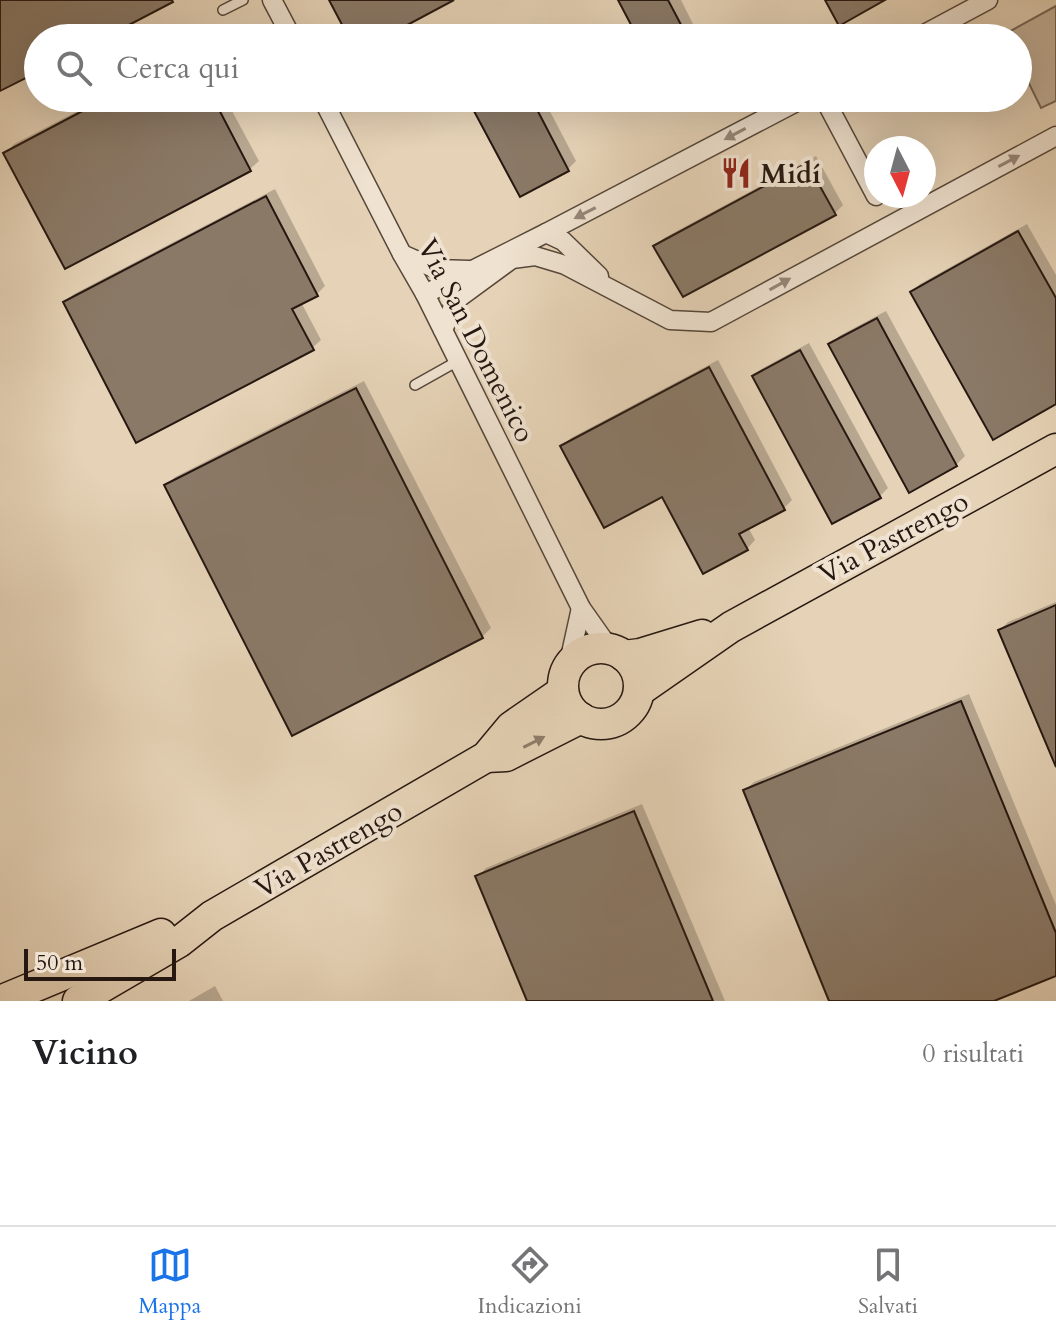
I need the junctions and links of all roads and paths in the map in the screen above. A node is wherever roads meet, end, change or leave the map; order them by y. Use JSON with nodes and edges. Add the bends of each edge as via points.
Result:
{"nodes":[{"id":1,"x":243,"y":0,"type":"edge"},
{"id":2,"x":272,"y":0,"type":"edge"},
{"id":3,"x":988,"y":0,"type":"edge"},
{"id":4,"x":223,"y":10,"type":"dead end"},
{"id":5,"x":285,"y":24,"type":"edge"},
{"id":6,"x":943,"y":24,"type":"edge"},
{"id":7,"x":329,"y":112,"type":"edge"},
{"id":8,"x":777,"y":112,"type":"edge"},
{"id":9,"x":831,"y":112,"type":"edge"},
{"id":10,"x":1056,"y":136,"type":"edge"},
{"id":11,"x":864,"y":173,"type":"edge"},
{"id":12,"x":882,"y":208,"type":"edge"},
{"id":13,"x":891,"y":224,"type":"junction"},
{"id":14,"x":546,"y":233,"type":"junction"},
{"id":15,"x":402,"y":254,"type":"junction"},
{"id":16,"x":476,"y":270,"type":"junction"},
{"id":17,"x":609,"y":286,"type":"junction"},
{"id":18,"x":425,"y":294,"type":"junction"},
{"id":19,"x":443,"y":330,"type":"junction"},
{"id":20,"x":456,"y":362,"type":"junction"},
{"id":21,"x":415,"y":385,"type":"dead end"},
{"id":22,"x":1056,"y":449,"type":"edge"},
{"id":23,"x":581,"y":608,"type":"junction"},
{"id":24,"x":731,"y":627,"type":"junction"},
{"id":25,"x":617,"y":652,"type":"junction"},
{"id":26,"x":565,"y":679,"type":"junction"},
{"id":27,"x":639,"y":691,"type":"junction"},
{"id":28,"x":581,"y":718,"type":"junction"},
{"id":29,"x":486,"y":757,"type":"junction"},
{"id":30,"x":212,"y":916,"type":"junction"},
{"id":31,"x":0,"y":1001,"type":"edge"},
{"id":32,"x":78,"y":1001,"type":"edge"}],
"edges":[{"from":1,"to":4,"type":"lane"},
{"from":2,"to":5,"type":"street"},
{"from":3,"to":6,"type":"street"},
{"from":7,"to":15,"type":"street","name":"Via San Domenico"},
{"from":8,"to":14,"type":"street","one_way":true},
{"from":9,"to":11,"type":"street"},
{"from":13,"to":10,"type":"street","one_way":true},
{"from":12,"to":13,"type":"street"},
{"from":17,"to":13,"type":"street","one_way":true,"via":[[670,320],[711,322]]},
{"from":14,"to":16,"type":"street"},
{"from":14,"to":17,"type":"street","via":[[563,241]]},
{"from":15,"to":16,"type":"street","via":[[436,269]]},
{"from":15,"to":18,"type":"street","name":"Via San Domenico"},
{"from":16,"to":18,"type":"street"},
{"from":17,"to":19,"type":"street","via":[[551,259],[512,259],[456,300]]},
{"from":18,"to":19,"type":"street","name":"Via San Domenico"},
{"from":19,"to":20,"type":"street","name":"Via San Domenico"},
{"from":20,"to":21,"type":"lane"},
{"from":20,"to":23,"type":"street","name":"Via San Domenico"},
{"from":22,"to":24,"type":"main road","name":"Via Pastrengo"},
{"from":23,"to":25,"type":"street","name":"Via San Domenico"},
{"from":23,"to":26,"type":"street"},
{"from":24,"to":25,"type":"main road","name":"Via Pastrengo","via":[[640,654]]},
{"from":24,"to":27,"type":"main road","name":"Via Pastrengo"},
{"from":25,"to":26,"type":"main road","via":[[587,650],[576,657]]},
{"from":25,"to":27,"type":"main road","via":[[633,665]]},
{"from":26,"to":28,"type":"main road","via":[[572,711]]},
{"from":26,"to":29,"type":"main road","name":"Via Pastrengo"},
{"from":27,"to":28,"type":"main road","via":[[628,713],[617,720],[605,724]]},
{"from":29,"to":28,"type":"main road","name":"Via Pastrengo","one_way":true,"via":[[506,756]]},
{"from":29,"to":30,"type":"main road","name":"Via Pastrengo"},
{"from":30,"to":31,"type":"main road","name":"Via Pastrengo"},
{"from":30,"to":32,"type":"main road","name":"Via Pastrengo","via":[[179,942]]}]}
